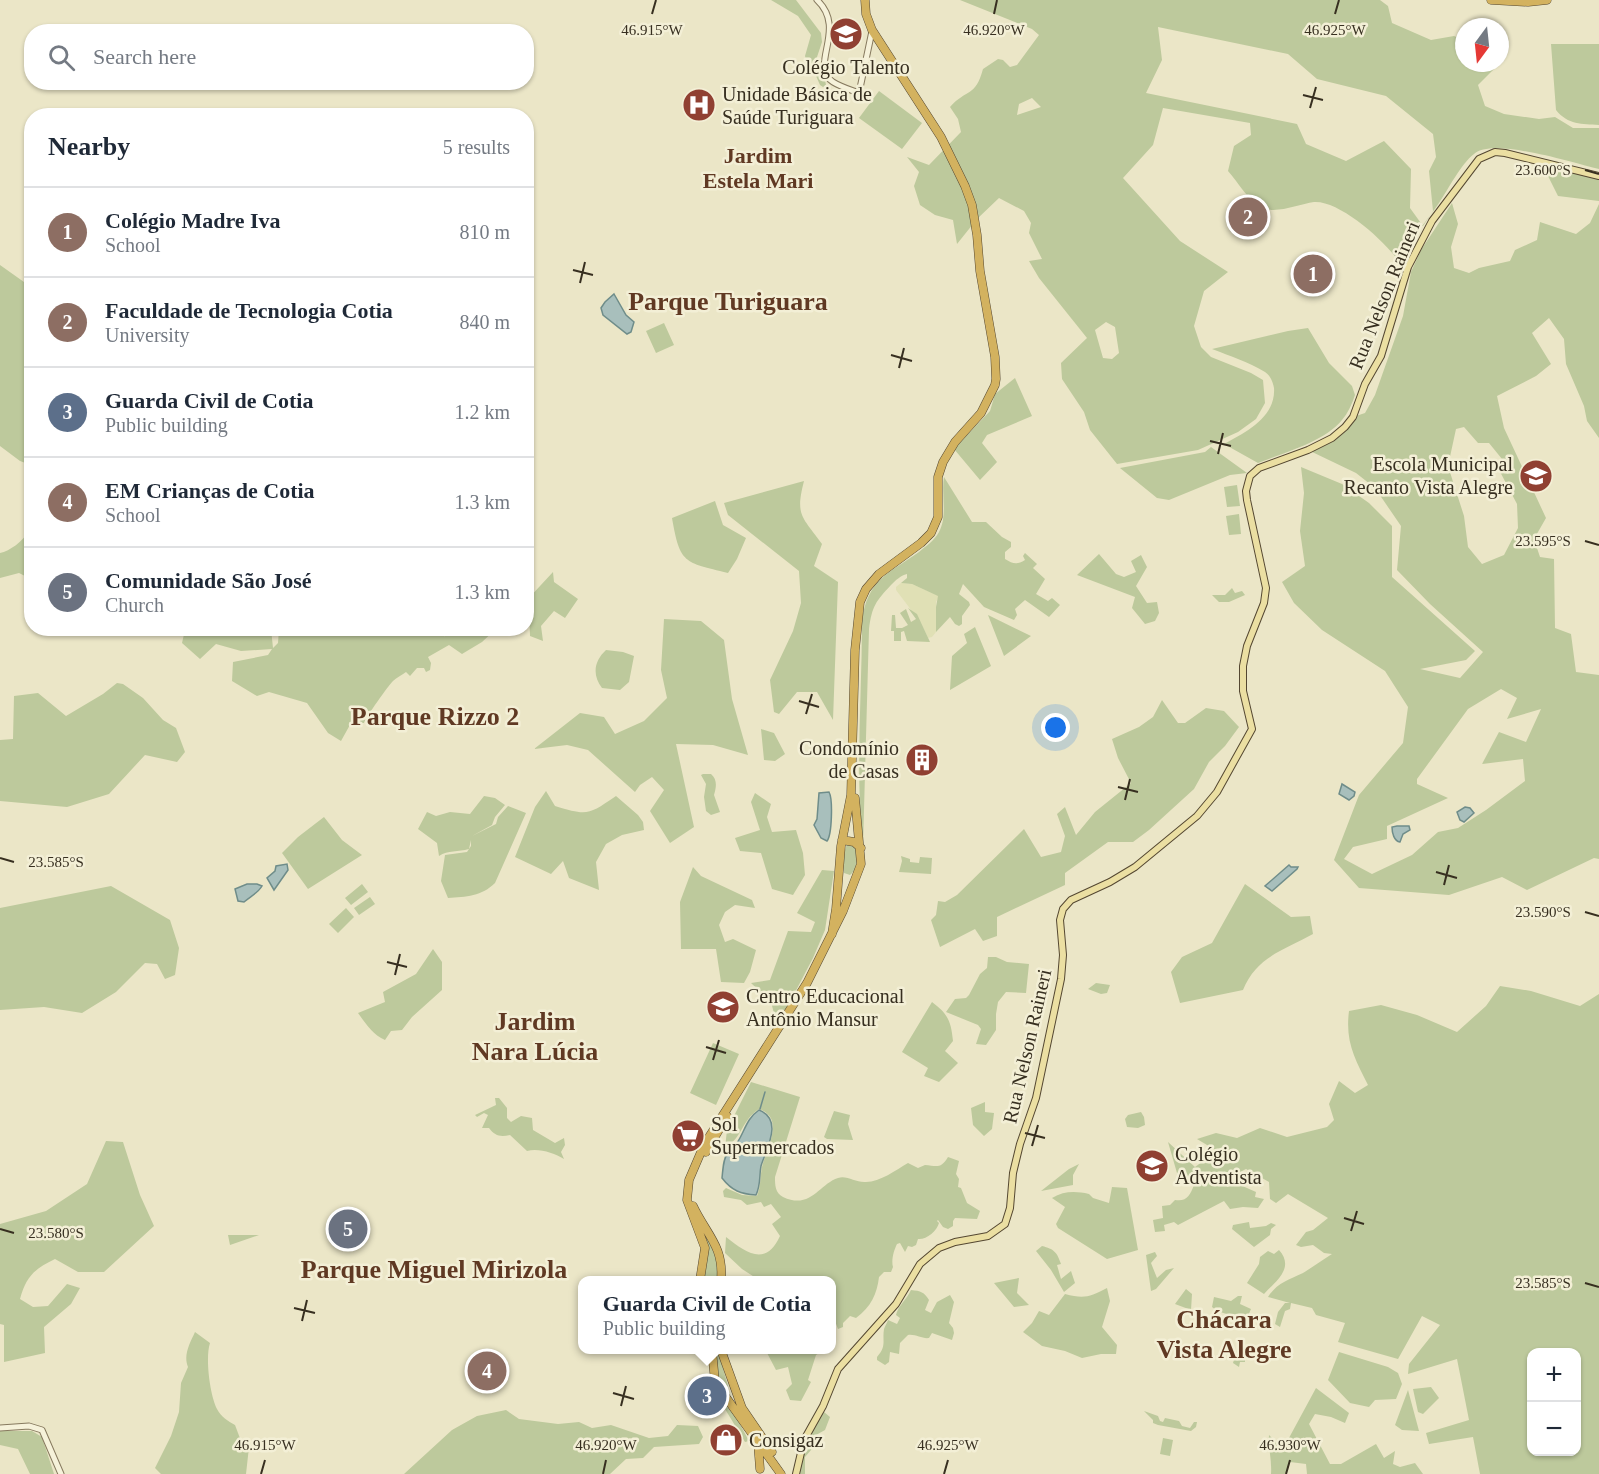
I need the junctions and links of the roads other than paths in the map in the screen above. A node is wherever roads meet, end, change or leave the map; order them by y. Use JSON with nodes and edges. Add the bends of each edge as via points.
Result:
{"nodes":[{"id":1,"x":817,"y":0,"type":"edge"},
{"id":2,"x":865,"y":0,"type":"edge"},
{"id":3,"x":1491,"y":0,"type":"edge"},
{"id":4,"x":1547,"y":0,"type":"edge"},
{"id":5,"x":872,"y":30,"type":"junction"},
{"id":6,"x":1599,"y":176,"type":"edge"},
{"id":7,"x":854,"y":757,"type":"junction"},
{"id":8,"x":842,"y":840,"type":"junction"},
{"id":9,"x":852,"y":841,"type":"junction"},
{"id":10,"x":861,"y":848,"type":"junction"},
{"id":11,"x":840,"y":855,"type":"junction"},
{"id":12,"x":839,"y":871,"type":"junction"},
{"id":13,"x":857,"y":875,"type":"junction"},
{"id":14,"x":832,"y":934,"type":"junction"},
{"id":15,"x":747,"y":1078,"type":"junction"},
{"id":16,"x":701,"y":1276,"type":"edge"},
{"id":17,"x":721,"y":1276,"type":"edge"},
{"id":18,"x":712,"y":1354,"type":"edge"},
{"id":19,"x":722,"y":1354,"type":"edge"},
{"id":20,"x":733,"y":1383,"type":"junction"},
{"id":21,"x":723,"y":1395,"type":"junction"},
{"id":22,"x":0,"y":1428,"type":"edge"},
{"id":23,"x":758,"y":1442,"type":"junction"},
{"id":24,"x":760,"y":1469,"type":"dead end"},
{"id":25,"x":61,"y":1474,"type":"edge"},
{"id":26,"x":781,"y":1474,"type":"edge"},
{"id":27,"x":785,"y":1474,"type":"edge"},
{"id":28,"x":796,"y":1474,"type":"edge"}],
"edges":[{"from":1,"to":5,"type":"street","via":[[831,27],[824,69],[832,82],[859,93]]},
{"from":2,"to":5,"type":"highway"},
{"from":3,"to":4,"type":"highway"},
{"from":5,"to":7,"type":"highway","via":[[941,137],[972,205],[996,379],[981,413],[943,462],[938,477],[938,517],[932,532],[879,574],[860,602],[855,650]]},
{"from":6,"to":28,"type":"main road","name":"Rua Nelson Raineri","via":[[1505,153],[1495,152],[1479,159],[1418,244],[1401,288],[1390,333],[1353,417],[1324,442],[1259,468],[1250,476],[1247,500],[1266,588],[1243,666],[1243,691],[1252,729],[1248,739],[1217,792],[1197,816],[1120,877],[1071,900],[1063,909],[1061,979],[1036,1098],[1013,1173],[1007,1220],[992,1235],[945,1245],[920,1264],[896,1304],[838,1369],[804,1440]]},
{"from":7,"to":8,"type":"highway","via":[[851,802]]},
{"from":7,"to":10,"type":"highway"},
{"from":8,"to":9,"type":"highway"},
{"from":8,"to":11,"type":"highway"},
{"from":9,"to":10,"type":"highway"},
{"from":9,"to":11,"type":"highway","via":[[844,845]]},
{"from":10,"to":13,"type":"highway"},
{"from":11,"to":12,"type":"highway"},
{"from":12,"to":13,"type":"highway","via":[[847,878]]},
{"from":12,"to":14,"type":"highway"},
{"from":13,"to":14,"type":"highway"},
{"from":14,"to":15,"type":"highway","via":[[807,983]]},
{"from":15,"to":16,"type":"highway","via":[[704,1145],[689,1180],[687,1200],[705,1248]]},
{"from":15,"to":17,"type":"highway","via":[[702,1159],[692,1191],[696,1214],[718,1249]]},
{"from":18,"to":21,"type":"highway","via":[[713,1378]]},
{"from":19,"to":20,"type":"highway"},
{"from":20,"to":21,"type":"highway"},
{"from":20,"to":27,"type":"highway","via":[[745,1413]]},
{"from":21,"to":23,"type":"highway"},
{"from":22,"to":25,"type":"street","via":[[28,1426],[42,1430]]},
{"from":23,"to":24,"type":"highway"},
{"from":23,"to":26,"type":"highway"}]}
